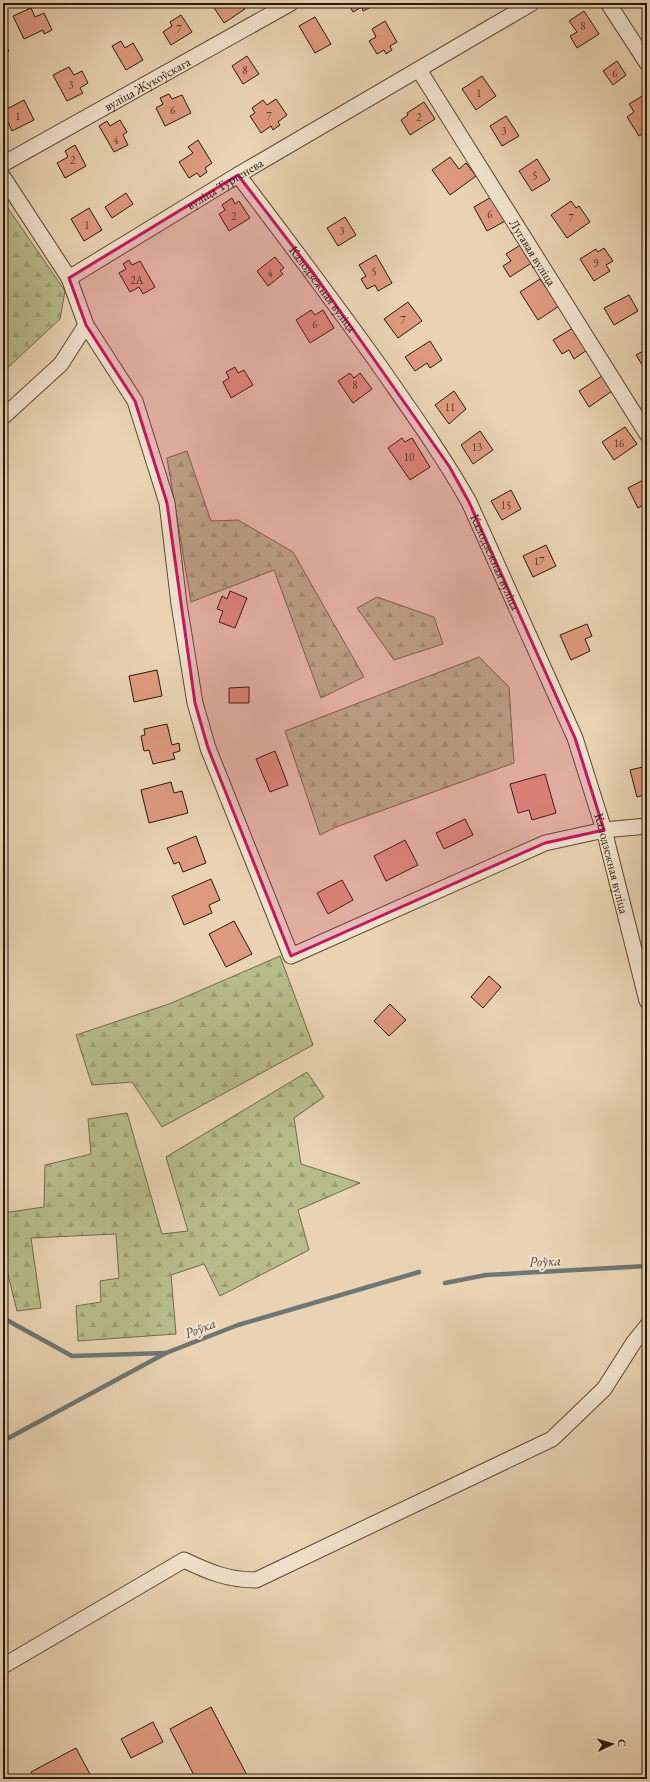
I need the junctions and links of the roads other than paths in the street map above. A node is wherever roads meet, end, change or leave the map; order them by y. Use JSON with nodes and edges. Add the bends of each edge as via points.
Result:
{"nodes":[{"id":1,"x":291,"y":3,"type":"edge"},
{"id":2,"x":532,"y":3,"type":"edge"},
{"id":3,"x":608,"y":3,"type":"edge"},
{"id":4,"x":647,"y":63,"type":"edge"},
{"id":5,"x":419,"y":70,"type":"junction"},
{"id":6,"x":3,"y":164,"type":"edge"},
{"id":7,"x":238,"y":175,"type":"junction"},
{"id":8,"x":3,"y":177,"type":"edge"},
{"id":9,"x":70,"y":278,"type":"junction"},
{"id":10,"x":86,"y":325,"type":"junction"},
{"id":11,"x":3,"y":416,"type":"edge"},
{"id":12,"x":647,"y":434,"type":"edge"},
{"id":13,"x":647,"y":826,"type":"edge"},
{"id":14,"x":604,"y":830,"type":"junction"},
{"id":15,"x":647,"y":1000,"type":"edge"},
{"id":16,"x":647,"y":1326,"type":"edge"},
{"id":17,"x":3,"y":1666,"type":"edge"}],
"edges":[{"from":1,"to":6,"type":"street","name":"вуліца Жукоўскага"},
{"from":2,"to":5,"type":"street","name":"вуліца Тургенева"},
{"from":3,"to":4,"type":"street"},
{"from":5,"to":7,"type":"street","name":"вуліца Тургенева"},
{"from":5,"to":12,"type":"street","name":"Лугавая вуліца"},
{"from":7,"to":9,"type":"street","name":"вуліца Тургенева"},
{"from":7,"to":14,"type":"street","name":"Калодзежная вуліца","via":[[314,274],[449,466],[468,502],[575,738]]},
{"from":8,"to":9,"type":"street"},
{"from":9,"to":10,"type":"street"},
{"from":10,"to":11,"type":"street","via":[[61,364]]},
{"from":10,"to":14,"type":"street","via":[[135,401],[168,503],[179,604],[195,703],[208,748],[291,956],[546,843]]},
{"from":13,"to":14,"type":"street"},
{"from":14,"to":15,"type":"street","name":"Калодзежная вуліца"},
{"from":16,"to":17,"type":"street","via":[[604,1389],[552,1439],[256,1580],[237,1580],[218,1575],[184,1560]]}]}
